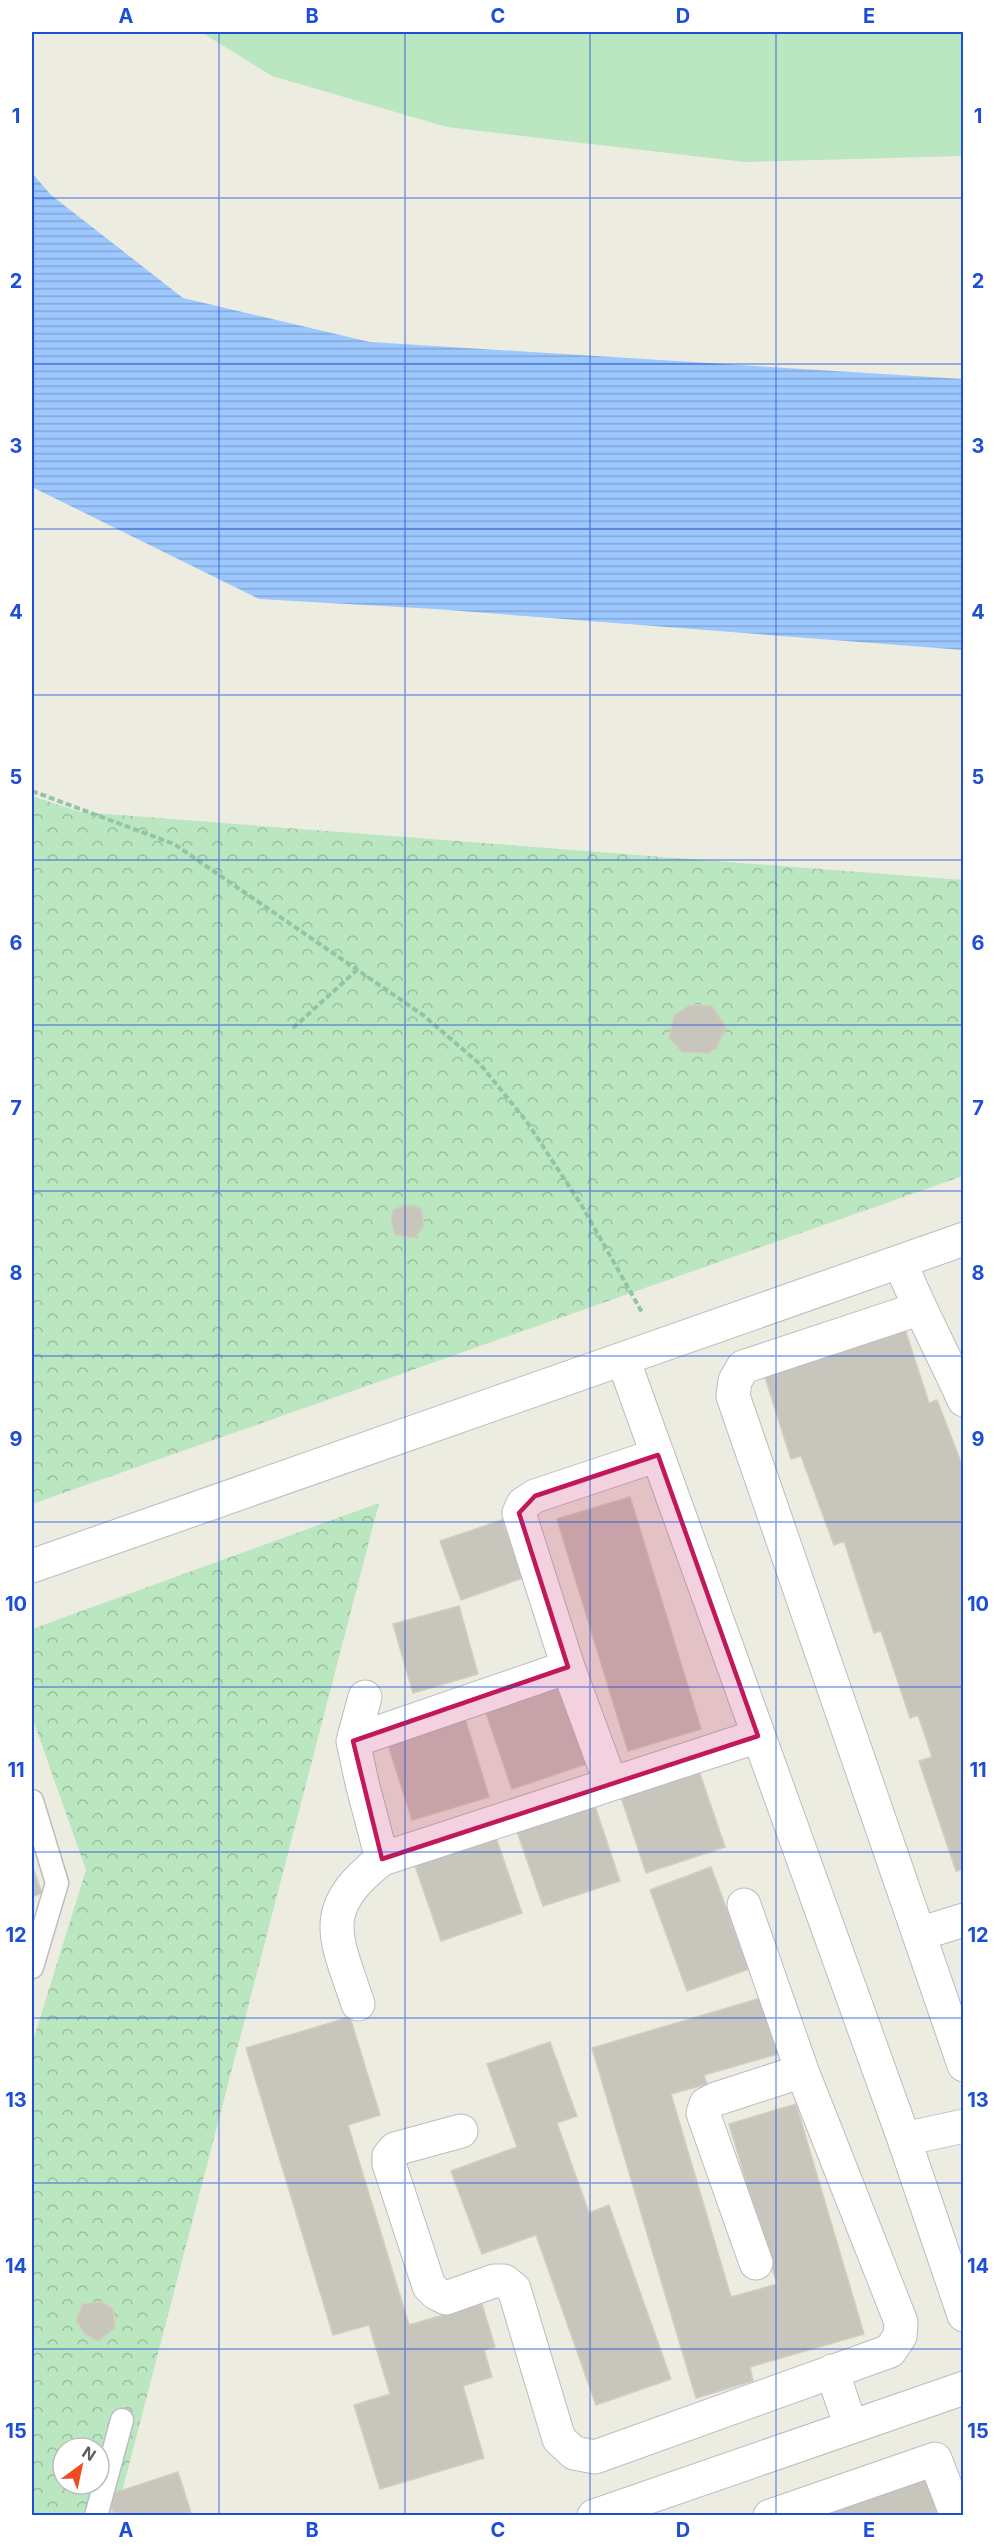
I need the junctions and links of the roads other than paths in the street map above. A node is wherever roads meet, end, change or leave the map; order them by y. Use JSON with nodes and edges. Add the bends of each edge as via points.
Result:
{"nodes":[{"id":1,"x":963,"y":1239,"type":"edge"},
{"id":2,"x":900,"y":1262,"type":"junction"},
{"id":3,"x":918,"y":1309,"type":"junction"},
{"id":4,"x":952,"y":1341,"type":"edge"},
{"id":5,"x":624,"y":1359,"type":"junction"},
{"id":6,"x":963,"y":1400,"type":"edge"},
{"id":7,"x":658,"y":1455,"type":"junction"},
{"id":8,"x":32,"y":1566,"type":"edge"},
{"id":9,"x":568,"y":1667,"type":"junction"},
{"id":10,"x":365,"y":1696,"type":"dead end"},
{"id":11,"x":758,"y":1736,"type":"junction"},
{"id":12,"x":353,"y":1741,"type":"junction"},
{"id":13,"x":611,"y":1784,"type":"junction"},
{"id":14,"x":32,"y":1801,"type":"edge"},
{"id":15,"x":382,"y":1859,"type":"junction"},
{"id":16,"x":744,"y":1905,"type":"dead end"},
{"id":17,"x":963,"y":1920,"type":"edge"},
{"id":18,"x":919,"y":1934,"type":"junction"},
{"id":19,"x":32,"y":1967,"type":"edge"},
{"id":20,"x":358,"y":2004,"type":"dead end"},
{"id":21,"x":963,"y":2065,"type":"edge"},
{"id":22,"x":802,"y":2071,"type":"junction"},
{"id":23,"x":963,"y":2126,"type":"edge"},
{"id":24,"x":461,"y":2131,"type":"dead end"},
{"id":25,"x":904,"y":2139,"type":"junction"},
{"id":26,"x":756,"y":2263,"type":"dead end"},
{"id":27,"x":963,"y":2315,"type":"edge"},
{"id":28,"x":832,"y":2371,"type":"junction"},
{"id":29,"x":963,"y":2388,"type":"edge"},
{"id":30,"x":122,"y":2420,"type":"dead end"},
{"id":31,"x":851,"y":2427,"type":"junction"},
{"id":32,"x":958,"y":2506,"type":"edge"},
{"id":33,"x":96,"y":2516,"type":"edge"},
{"id":34,"x":594,"y":2516,"type":"edge"},
{"id":35,"x":770,"y":2516,"type":"edge"}],
"edges":[{"from":1,"to":2,"type":"street"},
{"from":2,"to":3,"type":"street"},
{"from":2,"to":5,"type":"street"},
{"from":3,"to":4,"type":"street"},
{"from":3,"to":18,"type":"street","via":[[743,1367],[733,1396]]},
{"from":4,"to":6,"type":"street"},
{"from":5,"to":7,"type":"street"},
{"from":5,"to":8,"type":"street"},
{"from":7,"to":9,"type":"street","via":[[535,1496],[523,1504],[519,1513]]},
{"from":7,"to":11,"type":"street"},
{"from":9,"to":12,"type":"street"},
{"from":9,"to":13,"type":"street"},
{"from":10,"to":12,"type":"street"},
{"from":11,"to":13,"type":"street"},
{"from":11,"to":25,"type":"street"},
{"from":12,"to":15,"type":"street"},
{"from":13,"to":15,"type":"street"},
{"from":14,"to":19,"type":"lane","via":[[57,1883]]},
{"from":15,"to":20,"type":"street","via":[[358,1878],[342,1900],[335,1923]]},
{"from":16,"to":22,"type":"street"},
{"from":17,"to":18,"type":"street"},
{"from":18,"to":21,"type":"street"},
{"from":22,"to":26,"type":"street","via":[[716,2099],[706,2104],[703,2113]]},
{"from":22,"to":28,"type":"street","via":[[901,2322],[900,2336],[890,2351]]},
{"from":23,"to":25,"type":"street"},
{"from":24,"to":28,"type":"street","via":[[395,2149],[389,2156],[429,2286],[446,2298],[495,2281],[504,2281],[514,2289],[559,2439],[574,2453],[595,2457]]},
{"from":25,"to":27,"type":"street"},
{"from":28,"to":31,"type":"street"},
{"from":29,"to":31,"type":"street"},
{"from":30,"to":33,"type":"lane"},
{"from":31,"to":34,"type":"street"},
{"from":32,"to":35,"type":"street","via":[[935,2459]]}]}
